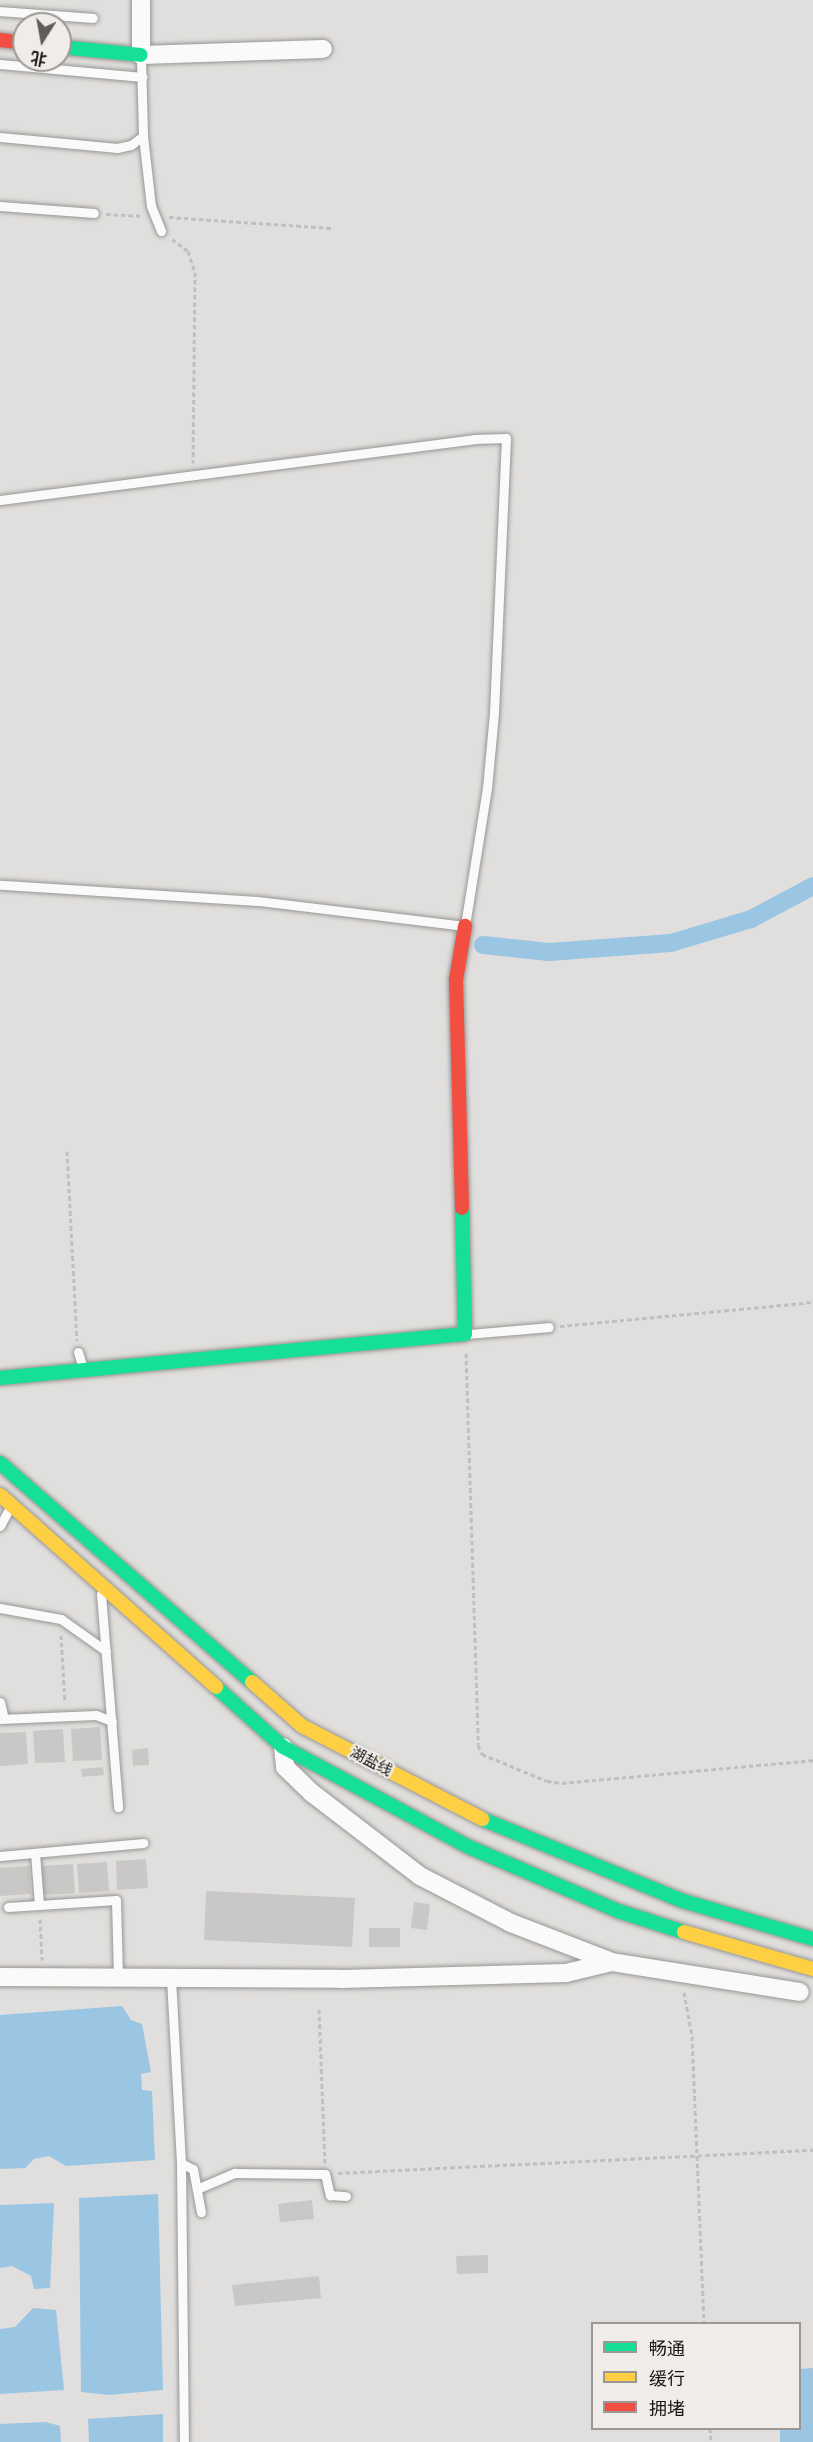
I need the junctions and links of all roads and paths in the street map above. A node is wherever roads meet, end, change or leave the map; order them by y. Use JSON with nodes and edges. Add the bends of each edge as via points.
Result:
{"nodes":[{"id":1,"x":141,"y":0,"type":"edge"},
{"id":2,"x":0,"y":11,"type":"edge"},
{"id":3,"x":93,"y":18,"type":"dead end"},
{"id":4,"x":72,"y":47,"type":"edge"},
{"id":5,"x":323,"y":49,"type":"dead end"},
{"id":6,"x":141,"y":55,"type":"junction"},
{"id":7,"x":0,"y":64,"type":"edge"},
{"id":8,"x":142,"y":77,"type":"junction"},
{"id":9,"x":143,"y":136,"type":"junction"},
{"id":10,"x":0,"y":137,"type":"edge"},
{"id":11,"x":0,"y":206,"type":"edge"},
{"id":12,"x":94,"y":213,"type":"joint"},
{"id":13,"x":155,"y":216,"type":"junction"},
{"id":14,"x":332,"y":228,"type":"dead end"},
{"id":15,"x":161,"y":231,"type":"joint"},
{"id":16,"x":194,"y":474,"type":"junction"},
{"id":17,"x":0,"y":500,"type":"edge"},
{"id":18,"x":0,"y":885,"type":"edge"},
{"id":19,"x":465,"y":926,"type":"junction"},
{"id":20,"x":67,"y":1151,"type":"dead end"},
{"id":21,"x":813,"y":1302,"type":"edge"},
{"id":22,"x":549,"y":1327,"type":"joint"},
{"id":23,"x":465,"y":1334,"type":"junction"},
{"id":24,"x":78,"y":1352,"type":"joint"},
{"id":25,"x":83,"y":1371,"type":"junction"},
{"id":26,"x":0,"y":1378,"type":"edge"},
{"id":27,"x":0,"y":1463,"type":"edge"},
{"id":28,"x":5,"y":1500,"type":"edge"},
{"id":29,"x":0,"y":1526,"type":"edge"},
{"id":30,"x":100,"y":1585,"type":"junction"},
{"id":31,"x":0,"y":1608,"type":"edge"},
{"id":32,"x":61,"y":1619,"type":"junction"},
{"id":33,"x":106,"y":1651,"type":"junction"},
{"id":34,"x":0,"y":1702,"type":"edge"},
{"id":35,"x":66,"y":1716,"type":"junction"},
{"id":36,"x":2,"y":1719,"type":"edge"},
{"id":37,"x":111,"y":1721,"type":"junction"},
{"id":38,"x":283,"y":1747,"type":"junction"},
{"id":39,"x":813,"y":1760,"type":"edge"},
{"id":40,"x":118,"y":1807,"type":"dead end"},
{"id":41,"x":143,"y":1843,"type":"dead end"},
{"id":42,"x":35,"y":1853,"type":"junction"},
{"id":43,"x":0,"y":1856,"type":"edge"},
{"id":44,"x":39,"y":1905,"type":"junction"},
{"id":45,"x":8,"y":1907,"type":"dead end"},
{"id":46,"x":813,"y":1939,"type":"edge"},
{"id":47,"x":612,"y":1962,"type":"junction"},
{"id":48,"x":813,"y":1969,"type":"edge"},
{"id":49,"x":681,"y":1976,"type":"junction"},
{"id":50,"x":0,"y":1977,"type":"edge"},
{"id":51,"x":43,"y":1977,"type":"junction"},
{"id":52,"x":118,"y":1978,"type":"junction"},
{"id":53,"x":171,"y":1978,"type":"junction"},
{"id":54,"x":800,"y":1992,"type":"dead end"},
{"id":55,"x":319,"y":2009,"type":"dead end"},
{"id":56,"x":813,"y":2150,"type":"edge"},
{"id":57,"x":697,"y":2154,"type":"junction"},
{"id":58,"x":181,"y":2163,"type":"junction"},
{"id":59,"x":325,"y":2174,"type":"junction"},
{"id":60,"x":199,"y":2187,"type":"junction"},
{"id":61,"x":346,"y":2196,"type":"dead end"},
{"id":62,"x":201,"y":2212,"type":"dead end"},
{"id":63,"x":704,"y":2322,"type":"edge"},
{"id":64,"x":184,"y":2442,"type":"edge"}],
"edges":[{"from":1,"to":6,"type":"street"},
{"from":2,"to":3,"type":"lane"},
{"from":4,"to":6,"type":"main road"},
{"from":5,"to":6,"type":"street"},
{"from":6,"to":8,"type":"lane"},
{"from":7,"to":8,"type":"lane"},
{"from":8,"to":9,"type":"lane"},
{"from":9,"to":10,"type":"lane","via":[[131,145],[117,148]]},
{"from":9,"to":13,"type":"lane"},
{"from":11,"to":12,"type":"lane"},
{"from":12,"to":13,"type":"path"},
{"from":13,"to":14,"type":"path"},
{"from":13,"to":15,"type":"lane"},
{"from":15,"to":16,"type":"path","via":[[188,251],[195,272]]},
{"from":16,"to":17,"type":"lane"},
{"from":16,"to":19,"type":"lane","via":[[506,438],[488,788]]},
{"from":18,"to":19,"type":"lane","via":[[257,901]]},
{"from":19,"to":23,"type":"main road","via":[[456,980]]},
{"from":20,"to":24,"type":"path"},
{"from":21,"to":22,"type":"path"},
{"from":22,"to":23,"type":"lane"},
{"from":23,"to":25,"type":"main road"},
{"from":23,"to":39,"type":"path","via":[[478,1744],[482,1754],[547,1781],[562,1783]]},
{"from":24,"to":25,"type":"lane"},
{"from":25,"to":26,"type":"main road"},
{"from":27,"to":46,"type":"main road","name":"湖盐线","via":[[302,1726],[479,1818],[639,1884],[755,1925]]},
{"from":28,"to":29,"type":"lane"},
{"from":28,"to":30,"type":"main road","name":"湖盐线"},
{"from":30,"to":33,"type":"lane"},
{"from":30,"to":38,"type":"main road","name":"湖盐线"},
{"from":31,"to":32,"type":"lane"},
{"from":32,"to":33,"type":"lane"},
{"from":32,"to":35,"type":"path"},
{"from":33,"to":37,"type":"lane"},
{"from":34,"to":36,"type":"lane"},
{"from":35,"to":36,"type":"lane"},
{"from":35,"to":37,"type":"lane","via":[[96,1715]]},
{"from":37,"to":40,"type":"lane"},
{"from":38,"to":47,"type":"street","via":[[285,1767],[420,1876],[511,1923]]},
{"from":38,"to":48,"type":"main road","name":"湖盐线","via":[[469,1847],[618,1911],[760,1957]]},
{"from":41,"to":42,"type":"lane"},
{"from":42,"to":43,"type":"lane"},
{"from":42,"to":44,"type":"lane"},
{"from":44,"to":45,"type":"lane"},
{"from":44,"to":51,"type":"path"},
{"from":44,"to":52,"type":"lane","via":[[116,1900]]},
{"from":47,"to":49,"type":"street"},
{"from":47,"to":53,"type":"street","via":[[566,1973]]},
{"from":49,"to":54,"type":"street"},
{"from":49,"to":57,"type":"path","via":[[692,2036]]},
{"from":50,"to":51,"type":"street"},
{"from":51,"to":52,"type":"street"},
{"from":52,"to":53,"type":"street"},
{"from":53,"to":58,"type":"lane"},
{"from":55,"to":59,"type":"path"},
{"from":56,"to":57,"type":"path"},
{"from":57,"to":59,"type":"path"},
{"from":57,"to":63,"type":"path"},
{"from":58,"to":60,"type":"lane","via":[[193,2169]]},
{"from":58,"to":64,"type":"lane"},
{"from":59,"to":60,"type":"lane","via":[[235,2173]]},
{"from":59,"to":61,"type":"lane","via":[[330,2195]]},
{"from":60,"to":62,"type":"lane"}]}
